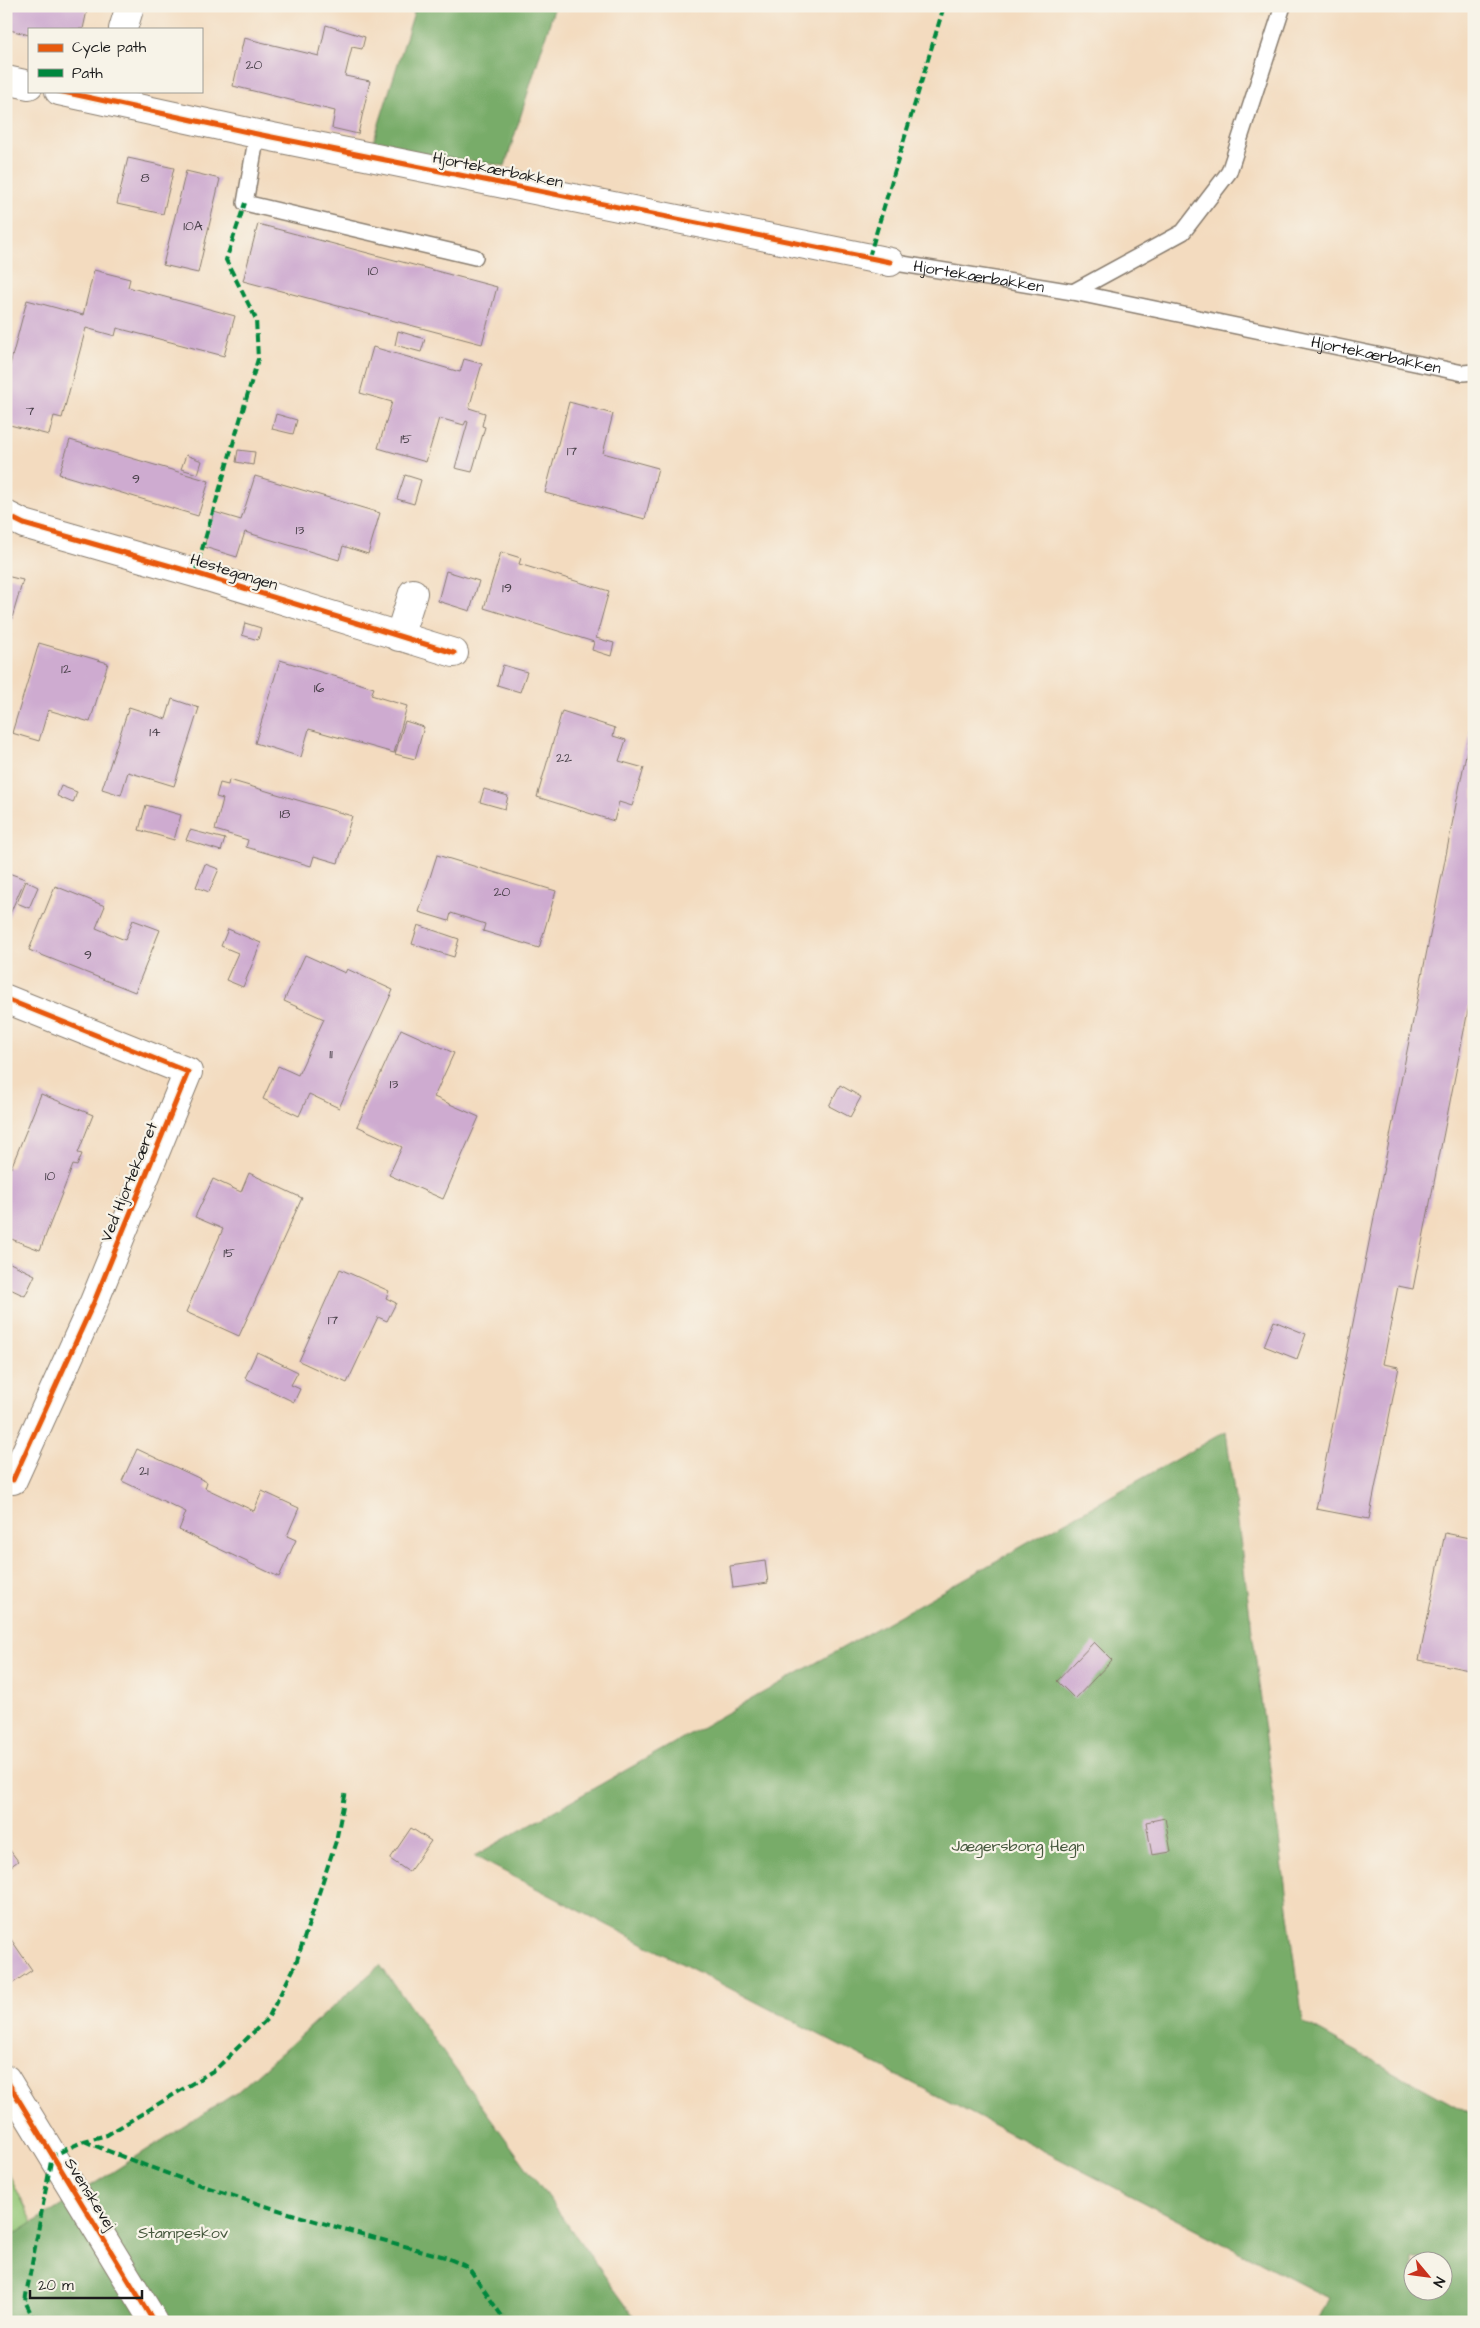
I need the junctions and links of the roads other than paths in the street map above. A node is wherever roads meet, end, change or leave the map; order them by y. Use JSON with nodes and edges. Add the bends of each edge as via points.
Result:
{"nodes":[{"id":1,"x":130,"y":6,"type":"edge"},
{"id":2,"x":1283,"y":6,"type":"edge"},
{"id":3,"x":123,"y":28,"type":"edge"},
{"id":4,"x":6,"y":80,"type":"edge"},
{"id":5,"x":28,"y":85,"type":"edge"},
{"id":6,"x":68,"y":92,"type":"edge"},
{"id":7,"x":102,"y":96,"type":"edge"},
{"id":8,"x":257,"y":134,"type":"junction"},
{"id":9,"x":475,"y":257,"type":"dead end"},
{"id":10,"x":890,"y":262,"type":"joint"},
{"id":11,"x":1072,"y":292,"type":"junction"},
{"id":12,"x":1474,"y":372,"type":"edge"},
{"id":13,"x":6,"y":516,"type":"edge"},
{"id":14,"x":413,"y":593,"type":"dead end"},
{"id":15,"x":399,"y":637,"type":"junction"},
{"id":16,"x":454,"y":653,"type":"dead end"},
{"id":17,"x":6,"y":1000,"type":"edge"},
{"id":18,"x":13,"y":1480,"type":"dead end"},
{"id":19,"x":6,"y":2079,"type":"edge"},
{"id":20,"x":154,"y":2322,"type":"edge"}],
"edges":[{"from":1,"to":3,"type":"street"},
{"from":2,"to":11,"type":"lane","via":[[1229,172],[1182,232]]},
{"from":4,"to":5,"type":"street"},
{"from":6,"to":7,"type":"street","name":"Hjortekærbakken"},
{"from":7,"to":8,"type":"street","name":"Hjortekærbakken"},
{"from":8,"to":9,"type":"lane","via":[[244,203]]},
{"from":8,"to":10,"type":"street","name":"Hjortekærbakken"},
{"from":10,"to":11,"type":"lane","name":"Hjortekærbakken"},
{"from":11,"to":12,"type":"lane","name":"Hjortekærbakken","via":[[1463,373]]},
{"from":13,"to":15,"type":"street","name":"Hestegangen"},
{"from":14,"to":15,"type":"street"},
{"from":15,"to":16,"type":"street","name":"Hestegangen"},
{"from":17,"to":18,"type":"street","name":"Ved Hjortekæret","via":[[188,1072],[94,1302]]},
{"from":19,"to":20,"type":"street","name":"Svenskevej"}]}
